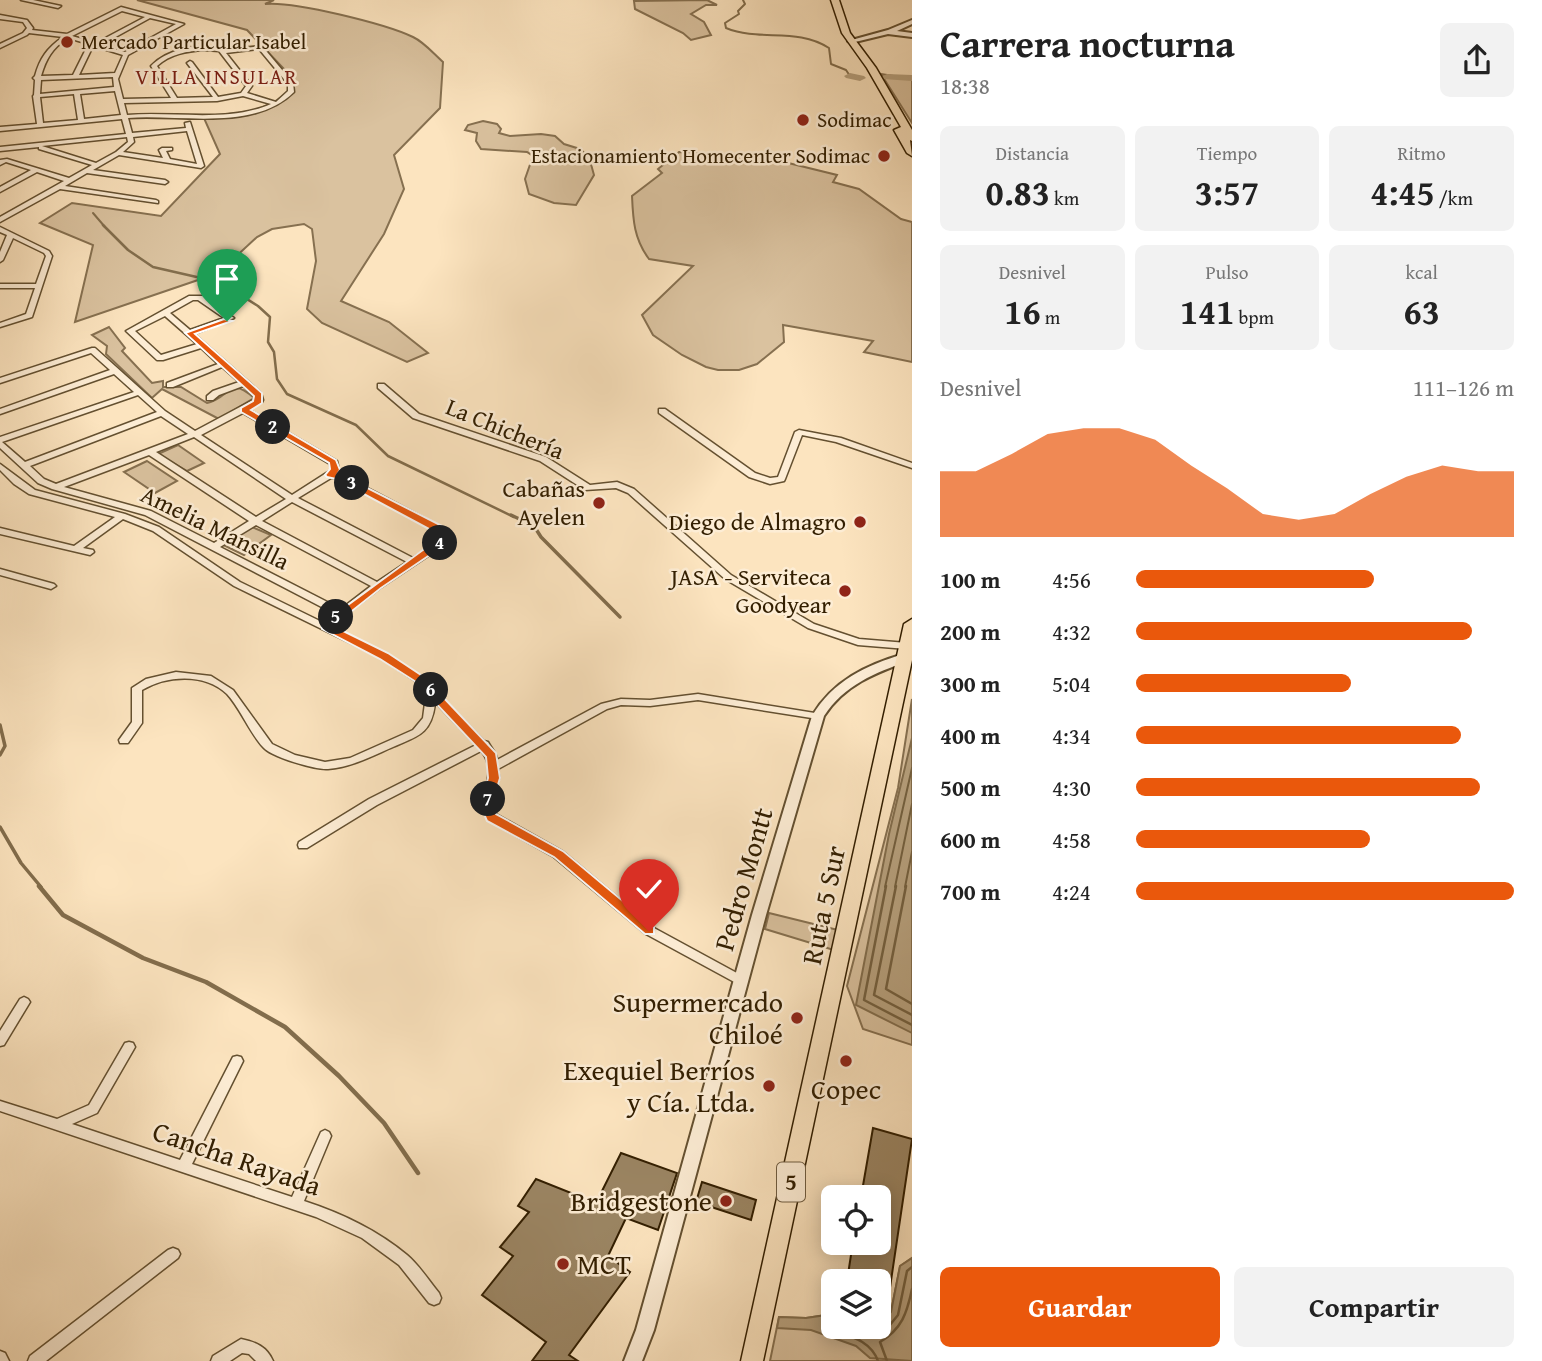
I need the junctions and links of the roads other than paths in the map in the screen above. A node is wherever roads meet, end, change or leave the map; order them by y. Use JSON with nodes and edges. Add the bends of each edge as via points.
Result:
{"nodes":[{"id":1,"x":24,"y":0,"type":"edge"},
{"id":2,"x":835,"y":0,"type":"edge"},
{"id":3,"x":58,"y":6,"type":"dead end"},
{"id":4,"x":150,"y":16,"type":"junction"},
{"id":5,"x":0,"y":17,"type":"edge"},
{"id":6,"x":8,"y":18,"type":"junction"},
{"id":7,"x":0,"y":23,"type":"edge"},
{"id":8,"x":912,"y":24,"type":"edge"},
{"id":9,"x":29,"y":31,"type":"junction"},
{"id":10,"x":888,"y":32,"type":"junction"},
{"id":11,"x":909,"y":35,"type":"edge"},
{"id":12,"x":68,"y":36,"type":"junction"},
{"id":13,"x":851,"y":41,"type":"junction"},
{"id":14,"x":96,"y":44,"type":"junction"},
{"id":15,"x":0,"y":46,"type":"edge"},
{"id":16,"x":223,"y":52,"type":"junction"},
{"id":17,"x":126,"y":54,"type":"junction"},
{"id":18,"x":190,"y":63,"type":"dead end"},
{"id":19,"x":116,"y":75,"type":"junction"},
{"id":20,"x":75,"y":76,"type":"junction"},
{"id":21,"x":36,"y":78,"type":"junction"},
{"id":22,"x":116,"y":89,"type":"junction"},
{"id":23,"x":76,"y":93,"type":"junction"},
{"id":24,"x":243,"y":94,"type":"junction"},
{"id":25,"x":36,"y":96,"type":"junction"},
{"id":26,"x":174,"y":99,"type":"junction"},
{"id":27,"x":216,"y":99,"type":"junction"},
{"id":28,"x":120,"y":101,"type":"junction"},
{"id":29,"x":276,"y":104,"type":"junction"},
{"id":30,"x":187,"y":116,"type":"junction"},
{"id":31,"x":124,"y":117,"type":"junction"},
{"id":32,"x":81,"y":121,"type":"junction"},
{"id":33,"x":40,"y":125,"type":"junction"},
{"id":34,"x":0,"y":129,"type":"edge"},
{"id":35,"x":190,"y":129,"type":"junction"},
{"id":36,"x":903,"y":129,"type":"junction"},
{"id":37,"x":129,"y":136,"type":"junction"},
{"id":38,"x":912,"y":138,"type":"edge"},
{"id":39,"x":37,"y":146,"type":"junction"},
{"id":40,"x":0,"y":149,"type":"edge"},
{"id":41,"x":170,"y":149,"type":"dead end"},
{"id":42,"x":118,"y":153,"type":"junction"},
{"id":43,"x":912,"y":153,"type":"edge"},
{"id":44,"x":167,"y":160,"type":"junction"},
{"id":45,"x":0,"y":163,"type":"edge"},
{"id":46,"x":97,"y":165,"type":"junction"},
{"id":47,"x":36,"y":170,"type":"junction"},
{"id":48,"x":87,"y":171,"type":"junction"},
{"id":49,"x":70,"y":181,"type":"junction"},
{"id":50,"x":165,"y":182,"type":"dead end"},
{"id":51,"x":60,"y":187,"type":"junction"},
{"id":52,"x":0,"y":190,"type":"edge"},
{"id":53,"x":156,"y":202,"type":"dead end"},
{"id":54,"x":0,"y":220,"type":"edge"},
{"id":55,"x":0,"y":229,"type":"edge"},
{"id":56,"x":11,"y":234,"type":"junction"},
{"id":57,"x":0,"y":260,"type":"edge"},
{"id":58,"x":0,"y":286,"type":"edge"},
{"id":59,"x":39,"y":286,"type":"junction"},
{"id":60,"x":166,"y":313,"type":"junction"},
{"id":61,"x":0,"y":324,"type":"edge"},
{"id":62,"x":189,"y":333,"type":"junction"},
{"id":63,"x":203,"y":345,"type":"junction"},
{"id":64,"x":224,"y":364,"type":"junction"},
{"id":65,"x":116,"y":371,"type":"junction"},
{"id":66,"x":0,"y":381,"type":"edge"},
{"id":67,"x":245,"y":383,"type":"junction"},
{"id":68,"x":170,"y":384,"type":"dead end"},
{"id":69,"x":381,"y":386,"type":"dead end"},
{"id":70,"x":137,"y":393,"type":"junction"},
{"id":71,"x":210,"y":398,"type":"dead end"},
{"id":72,"x":244,"y":410,"type":"junction"},
{"id":73,"x":662,"y":411,"type":"dead end"},
{"id":74,"x":0,"y":412,"type":"edge"},
{"id":75,"x":162,"y":413,"type":"junction"},
{"id":76,"x":195,"y":434,"type":"junction"},
{"id":77,"x":1,"y":446,"type":"edge"},
{"id":78,"x":149,"y":452,"type":"junction"},
{"id":79,"x":0,"y":466,"type":"edge"},
{"id":80,"x":23,"y":466,"type":"junction"},
{"id":81,"x":912,"y":466,"type":"edge"},
{"id":82,"x":330,"y":475,"type":"junction"},
{"id":83,"x":55,"y":487,"type":"junction"},
{"id":84,"x":291,"y":498,"type":"junction"},
{"id":85,"x":122,"y":516,"type":"junction"},
{"id":86,"x":255,"y":521,"type":"junction"},
{"id":87,"x":0,"y":531,"type":"edge"},
{"id":88,"x":214,"y":547,"type":"junction"},
{"id":89,"x":76,"y":548,"type":"junction"},
{"id":90,"x":90,"y":552,"type":"dead end"},
{"id":91,"x":413,"y":561,"type":"junction"},
{"id":92,"x":0,"y":572,"type":"edge"},
{"id":93,"x":51,"y":586,"type":"dead end"},
{"id":94,"x":377,"y":586,"type":"junction"},
{"id":95,"x":341,"y":614,"type":"junction"},
{"id":96,"x":912,"y":624,"type":"edge"},
{"id":97,"x":326,"y":626,"type":"junction"},
{"id":98,"x":908,"y":650,"type":"edge"},
{"id":99,"x":438,"y":697,"type":"junction"},
{"id":100,"x":818,"y":716,"type":"junction"},
{"id":101,"x":124,"y":740,"type":"dead end"},
{"id":102,"x":484,"y":745,"type":"junction"},
{"id":103,"x":495,"y":766,"type":"junction"},
{"id":104,"x":303,"y":845,"type":"dead end"},
{"id":105,"x":742,"y":981,"type":"junction"},
{"id":106,"x":24,"y":1002,"type":"dead end"},
{"id":107,"x":0,"y":1041,"type":"edge"},
{"id":108,"x":129,"y":1048,"type":"dead end"},
{"id":109,"x":237,"y":1061,"type":"dead end"},
{"id":110,"x":0,"y":1105,"type":"edge"},
{"id":111,"x":59,"y":1124,"type":"junction"},
{"id":112,"x":326,"y":1136,"type":"dead end"},
{"id":113,"x":184,"y":1166,"type":"junction"},
{"id":114,"x":296,"y":1204,"type":"junction"},
{"id":115,"x":173,"y":1254,"type":"dead end"},
{"id":116,"x":434,"y":1298,"type":"dead end"},
{"id":117,"x":35,"y":1361,"type":"edge"},
{"id":118,"x":218,"y":1361,"type":"edge"},
{"id":119,"x":266,"y":1361,"type":"edge"},
{"id":120,"x":633,"y":1361,"type":"edge"},
{"id":121,"x":752,"y":1361,"type":"edge"}],
"edges":[{"from":1,"to":3,"type":"street"},
{"from":2,"to":13,"type":"highway"},
{"from":4,"to":12,"type":"street","via":[[121,9]]},
{"from":4,"to":14,"type":"street"},
{"from":4,"to":17,"type":"street","via":[[181,24]]},
{"from":5,"to":6,"type":"street"},
{"from":6,"to":7,"type":"street"},
{"from":6,"to":9,"type":"street","via":[[28,22]]},
{"from":8,"to":10,"type":"street"},
{"from":8,"to":11,"type":"street"},
{"from":9,"to":12,"type":"street"},
{"from":9,"to":15,"type":"street"},
{"from":10,"to":11,"type":"street"},
{"from":10,"to":13,"type":"street"},
{"from":12,"to":14,"type":"street"},
{"from":12,"to":21,"type":"street","via":[[50,47]]},
{"from":13,"to":36,"type":"highway","via":[[861,67]]},
{"from":14,"to":17,"type":"street"},
{"from":14,"to":20,"type":"street","via":[[84,54]]},
{"from":16,"to":24,"type":"street","via":[[248,85]]},
{"from":16,"to":26,"type":"street","via":[[206,49],[156,62],[155,70]]},
{"from":16,"to":29,"type":"street","via":[[260,47],[292,88]]},
{"from":17,"to":19,"type":"street"},
{"from":18,"to":27,"type":"street"},
{"from":19,"to":20,"type":"street"},
{"from":19,"to":22,"type":"street"},
{"from":20,"to":21,"type":"street"},
{"from":21,"to":25,"type":"street"},
{"from":22,"to":23,"type":"street"},
{"from":22,"to":28,"type":"street"},
{"from":23,"to":25,"type":"street"},
{"from":23,"to":32,"type":"street"},
{"from":24,"to":27,"type":"street"},
{"from":24,"to":29,"type":"street"},
{"from":25,"to":33,"type":"street"},
{"from":26,"to":27,"type":"street"},
{"from":26,"to":28,"type":"street"},
{"from":28,"to":31,"type":"street"},
{"from":29,"to":30,"type":"street","via":[[238,114]]},
{"from":30,"to":31,"type":"street"},
{"from":30,"to":35,"type":"street"},
{"from":31,"to":32,"type":"street"},
{"from":31,"to":37,"type":"street"},
{"from":32,"to":33,"type":"street"},
{"from":33,"to":34,"type":"street"},
{"from":35,"to":37,"type":"street"},
{"from":35,"to":44,"type":"street","via":[[201,166]]},
{"from":36,"to":38,"type":"highway"},
{"from":36,"to":43,"type":"highway"},
{"from":37,"to":39,"type":"street"},
{"from":37,"to":42,"type":"street","via":[[130,145]]},
{"from":39,"to":40,"type":"street"},
{"from":39,"to":46,"type":"street"},
{"from":41,"to":44,"type":"street","via":[[162,150]]},
{"from":42,"to":44,"type":"street"},
{"from":42,"to":46,"type":"street"},
{"from":45,"to":47,"type":"street","via":[[5,160]]},
{"from":46,"to":48,"type":"street"},
{"from":47,"to":49,"type":"street"},
{"from":47,"to":52,"type":"street"},
{"from":48,"to":49,"type":"street"},
{"from":48,"to":50,"type":"street"},
{"from":49,"to":51,"type":"street"},
{"from":51,"to":53,"type":"street"},
{"from":51,"to":54,"type":"street"},
{"from":55,"to":56,"type":"street"},
{"from":56,"to":57,"type":"street"},
{"from":56,"to":59,"type":"street","via":[[47,252]]},
{"from":58,"to":59,"type":"street"},
{"from":59,"to":61,"type":"street","via":[[29,315]]},
{"from":60,"to":62,"type":"street"},
{"from":60,"to":62,"type":"street","via":[[196,298],[230,318]]},
{"from":60,"to":63,"type":"street","via":[[130,334],[160,358]]},
{"from":62,"to":63,"type":"street"},
{"from":63,"to":64,"type":"street"},
{"from":64,"to":67,"type":"street"},
{"from":64,"to":68,"type":"street"},
{"from":65,"to":66,"type":"street","via":[[92,349]]},
{"from":65,"to":70,"type":"street"},
{"from":65,"to":74,"type":"street"},
{"from":67,"to":71,"type":"street"},
{"from":67,"to":72,"type":"street","via":[[260,398]]},
{"from":69,"to":98,"type":"street","name":"La Chichería","via":[[416,416],[543,459],[589,488],[617,485],[631,491],[728,577],[811,626],[858,642]]},
{"from":70,"to":75,"type":"street"},
{"from":70,"to":77,"type":"street"},
{"from":72,"to":76,"type":"street"},
{"from":72,"to":82,"type":"street","via":[[333,462],[335,470]]},
{"from":73,"to":81,"type":"street","via":[[764,480],[781,479],[799,432],[838,440]]},
{"from":75,"to":76,"type":"street"},
{"from":75,"to":80,"type":"street"},
{"from":76,"to":78,"type":"street"},
{"from":76,"to":84,"type":"street"},
{"from":77,"to":80,"type":"street","name":"Amelia Mansilla"},
{"from":78,"to":83,"type":"street"},
{"from":78,"to":86,"type":"street"},
{"from":79,"to":85,"type":"street","via":[[32,492]]},
{"from":80,"to":83,"type":"street","name":"Amelia Mansilla"},
{"from":82,"to":84,"type":"street"},
{"from":82,"to":91,"type":"street","via":[[444,531],[446,540]]},
{"from":83,"to":88,"type":"street","name":"Amelia Mansilla","via":[[148,513]]},
{"from":84,"to":86,"type":"street"},
{"from":84,"to":91,"type":"street"},
{"from":85,"to":89,"type":"street"},
{"from":85,"to":97,"type":"street","via":[[156,529],[237,584]]},
{"from":86,"to":88,"type":"street"},
{"from":86,"to":94,"type":"street"},
{"from":87,"to":89,"type":"street"},
{"from":88,"to":95,"type":"street","name":"Amelia Mansilla"},
{"from":89,"to":90,"type":"street"},
{"from":91,"to":94,"type":"street"},
{"from":92,"to":93,"type":"street"},
{"from":94,"to":95,"type":"street"},
{"from":95,"to":97,"type":"street"},
{"from":96,"to":98,"type":"highway","name":"Ruta 5 Sur","number":"5"},
{"from":97,"to":99,"type":"street","via":[[393,662]]},
{"from":98,"to":100,"type":"street","name":"Pedro Montt","via":[[844,685]]},
{"from":98,"to":121,"type":"highway","name":"Ruta 5 Sur","number":"5"},
{"from":99,"to":101,"type":"street","via":[[430,703],[426,723],[417,732],[359,759],[325,766],[268,747],[230,692],[215,681],[201,675],[167,677],[137,688],[137,723]]},
{"from":99,"to":102,"type":"street"},
{"from":100,"to":103,"type":"street","via":[[698,697],[621,702],[604,706]]},
{"from":100,"to":105,"type":"street","name":"Pedro Montt"},
{"from":102,"to":103,"type":"street"},
{"from":102,"to":104,"type":"street","via":[[373,802]]},
{"from":103,"to":105,"type":"street","via":[[486,805],[492,817],[558,854],[649,931]]},
{"from":105,"to":120,"type":"street","name":"Pedro Montt","via":[[653,1306]]},
{"from":106,"to":107,"type":"street"},
{"from":108,"to":111,"type":"street","via":[[93,1109]]},
{"from":109,"to":113,"type":"street"},
{"from":110,"to":111,"type":"street","name":"Cancha Rayada"},
{"from":111,"to":113,"type":"street","name":"Cancha Rayada"},
{"from":112,"to":114,"type":"street"},
{"from":113,"to":114,"type":"street","name":"Cancha Rayada"},
{"from":114,"to":116,"type":"street","name":"Cancha Rayada","via":[[367,1234],[404,1261]]},
{"from":115,"to":117,"type":"street"},
{"from":118,"to":119,"type":"street","via":[[241,1346],[253,1348]]}]}
